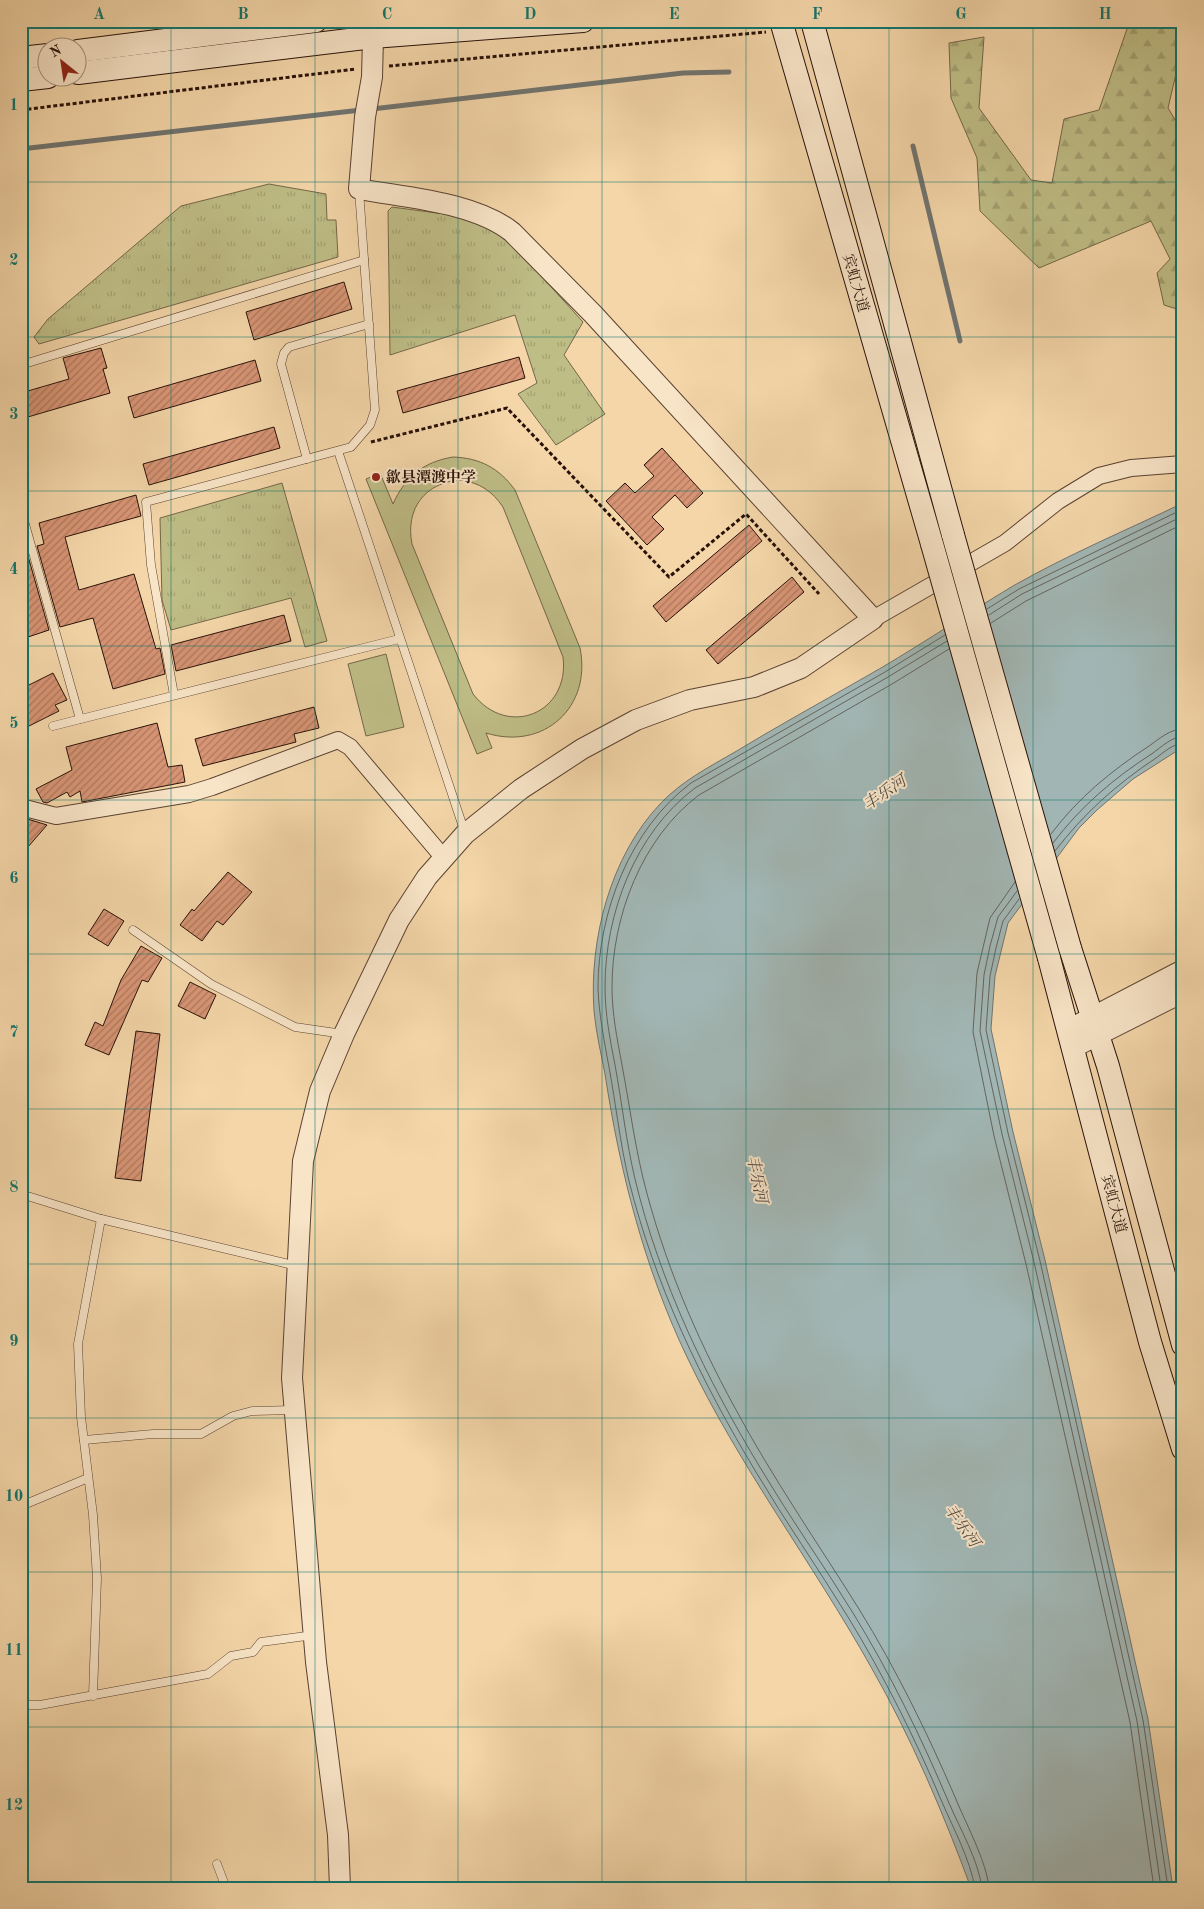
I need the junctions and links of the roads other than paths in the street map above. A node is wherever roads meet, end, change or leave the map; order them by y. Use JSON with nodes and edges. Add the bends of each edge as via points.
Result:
{"nodes":[{"id":1,"x":316,"y":21,"type":"edge"},
{"id":2,"x":583,"y":21,"type":"edge"},
{"id":3,"x":813,"y":25,"type":"edge"},
{"id":4,"x":782,"y":26,"type":"edge"},
{"id":5,"x":373,"y":37,"type":"junction"},
{"id":6,"x":88,"y":50,"type":"edge"},
{"id":7,"x":38,"y":56,"type":"edge"},
{"id":8,"x":21,"y":58,"type":"edge"},
{"id":9,"x":88,"y":72,"type":"edge"},
{"id":10,"x":38,"y":78,"type":"edge"},
{"id":11,"x":21,"y":80,"type":"edge"},
{"id":12,"x":359,"y":189,"type":"junction"},
{"id":13,"x":364,"y":260,"type":"junction"},
{"id":14,"x":369,"y":324,"type":"junction"},
{"id":15,"x":21,"y":365,"type":"edge"},
{"id":16,"x":338,"y":451,"type":"junction"},
{"id":17,"x":307,"y":459,"type":"junction"},
{"id":18,"x":1183,"y":464,"type":"edge"},
{"id":19,"x":21,"y":510,"type":"edge"},
{"id":20,"x":873,"y":619,"type":"junction"},
{"id":21,"x":400,"y":639,"type":"junction"},
{"id":22,"x":174,"y":695,"type":"junction"},
{"id":23,"x":80,"y":719,"type":"junction"},
{"id":24,"x":53,"y":726,"type":"dead end"},
{"id":25,"x":21,"y":807,"type":"edge"},
{"id":26,"x":465,"y":834,"type":"junction"},
{"id":27,"x":443,"y":857,"type":"junction"},
{"id":28,"x":133,"y":930,"type":"dead end"},
{"id":29,"x":1183,"y":970,"type":"edge"},
{"id":30,"x":1183,"y":992,"type":"edge"},
{"id":31,"x":1095,"y":1026,"type":"junction"},
{"id":32,"x":344,"y":1034,"type":"junction"},
{"id":33,"x":1070,"y":1039,"type":"junction"},
{"id":34,"x":21,"y":1194,"type":"edge"},
{"id":35,"x":101,"y":1219,"type":"junction"},
{"id":36,"x":297,"y":1266,"type":"junction"},
{"id":37,"x":1183,"y":1345,"type":"edge"},
{"id":38,"x":295,"y":1410,"type":"junction"},
{"id":39,"x":84,"y":1440,"type":"junction"},
{"id":40,"x":1183,"y":1449,"type":"edge"},
{"id":41,"x":88,"y":1478,"type":"junction"},
{"id":42,"x":21,"y":1506,"type":"edge"},
{"id":43,"x":314,"y":1634,"type":"junction"},
{"id":44,"x":93,"y":1696,"type":"junction"},
{"id":45,"x":21,"y":1705,"type":"edge"},
{"id":46,"x":217,"y":1864,"type":"dead end"},
{"id":47,"x":226,"y":1888,"type":"edge"},
{"id":48,"x":340,"y":1888,"type":"edge"}],
"edges":[{"from":1,"to":6,"type":"main road"},
{"from":2,"to":5,"type":"main road"},
{"from":3,"to":31,"type":"main road","name":"宾虹大道","bridge":true,"via":[[953,535]]},
{"from":4,"to":33,"type":"main road","name":"宾虹大道","bridge":true,"via":[[932,544]]},
{"from":5,"to":9,"type":"main road"},
{"from":5,"to":12,"type":"street"},
{"from":7,"to":8,"type":"main road"},
{"from":10,"to":11,"type":"main road"},
{"from":12,"to":13,"type":"lane"},
{"from":12,"to":20,"type":"street","via":[[475,211],[512,232],[593,314]]},
{"from":13,"to":14,"type":"lane"},
{"from":13,"to":15,"type":"lane"},
{"from":14,"to":16,"type":"lane","via":[[375,410],[370,425],[351,447]]},
{"from":14,"to":17,"type":"lane","via":[[289,347],[284,353],[281,364]]},
{"from":16,"to":17,"type":"lane"},
{"from":16,"to":21,"type":"lane"},
{"from":17,"to":22,"type":"lane","via":[[146,502],[151,565]]},
{"from":18,"to":20,"type":"street","via":[[1131,468],[1099,476],[1058,501],[1005,543]]},
{"from":19,"to":23,"type":"lane"},
{"from":20,"to":26,"type":"street","via":[[801,668],[778,678],[733,693],[690,700],[622,727],[528,784]]},
{"from":21,"to":22,"type":"lane"},
{"from":21,"to":26,"type":"lane"},
{"from":22,"to":23,"type":"lane"},
{"from":23,"to":24,"type":"lane"},
{"from":25,"to":27,"type":"street","via":[[56,816],[189,794],[338,740],[350,747]]},
{"from":26,"to":27,"type":"street"},
{"from":27,"to":32,"type":"street","via":[[399,920]]},
{"from":28,"to":32,"type":"lane","via":[[211,984],[295,1027]]},
{"from":29,"to":31,"type":"street"},
{"from":30,"to":31,"type":"street"},
{"from":31,"to":33,"type":"street"},
{"from":31,"to":37,"type":"main road","name":"宾虹大道"},
{"from":32,"to":36,"type":"street","via":[[320,1091],[307,1137]]},
{"from":33,"to":40,"type":"main road","name":"宾虹大道","via":[[1150,1342]]},
{"from":34,"to":35,"type":"lane"},
{"from":35,"to":36,"type":"lane"},
{"from":35,"to":39,"type":"lane","via":[[78,1344]]},
{"from":36,"to":38,"type":"street","via":[[292,1378]]},
{"from":38,"to":39,"type":"lane","via":[[252,1410],[233,1416],[200,1434]]},
{"from":38,"to":43,"type":"street"},
{"from":39,"to":41,"type":"lane"},
{"from":41,"to":42,"type":"lane"},
{"from":41,"to":44,"type":"lane","via":[[96,1578]]},
{"from":43,"to":44,"type":"lane","via":[[261,1642],[253,1652],[231,1656],[208,1674]]},
{"from":43,"to":48,"type":"street","via":[[338,1835]]},
{"from":44,"to":45,"type":"lane","via":[[40,1706]]},
{"from":46,"to":47,"type":"lane"}]}
